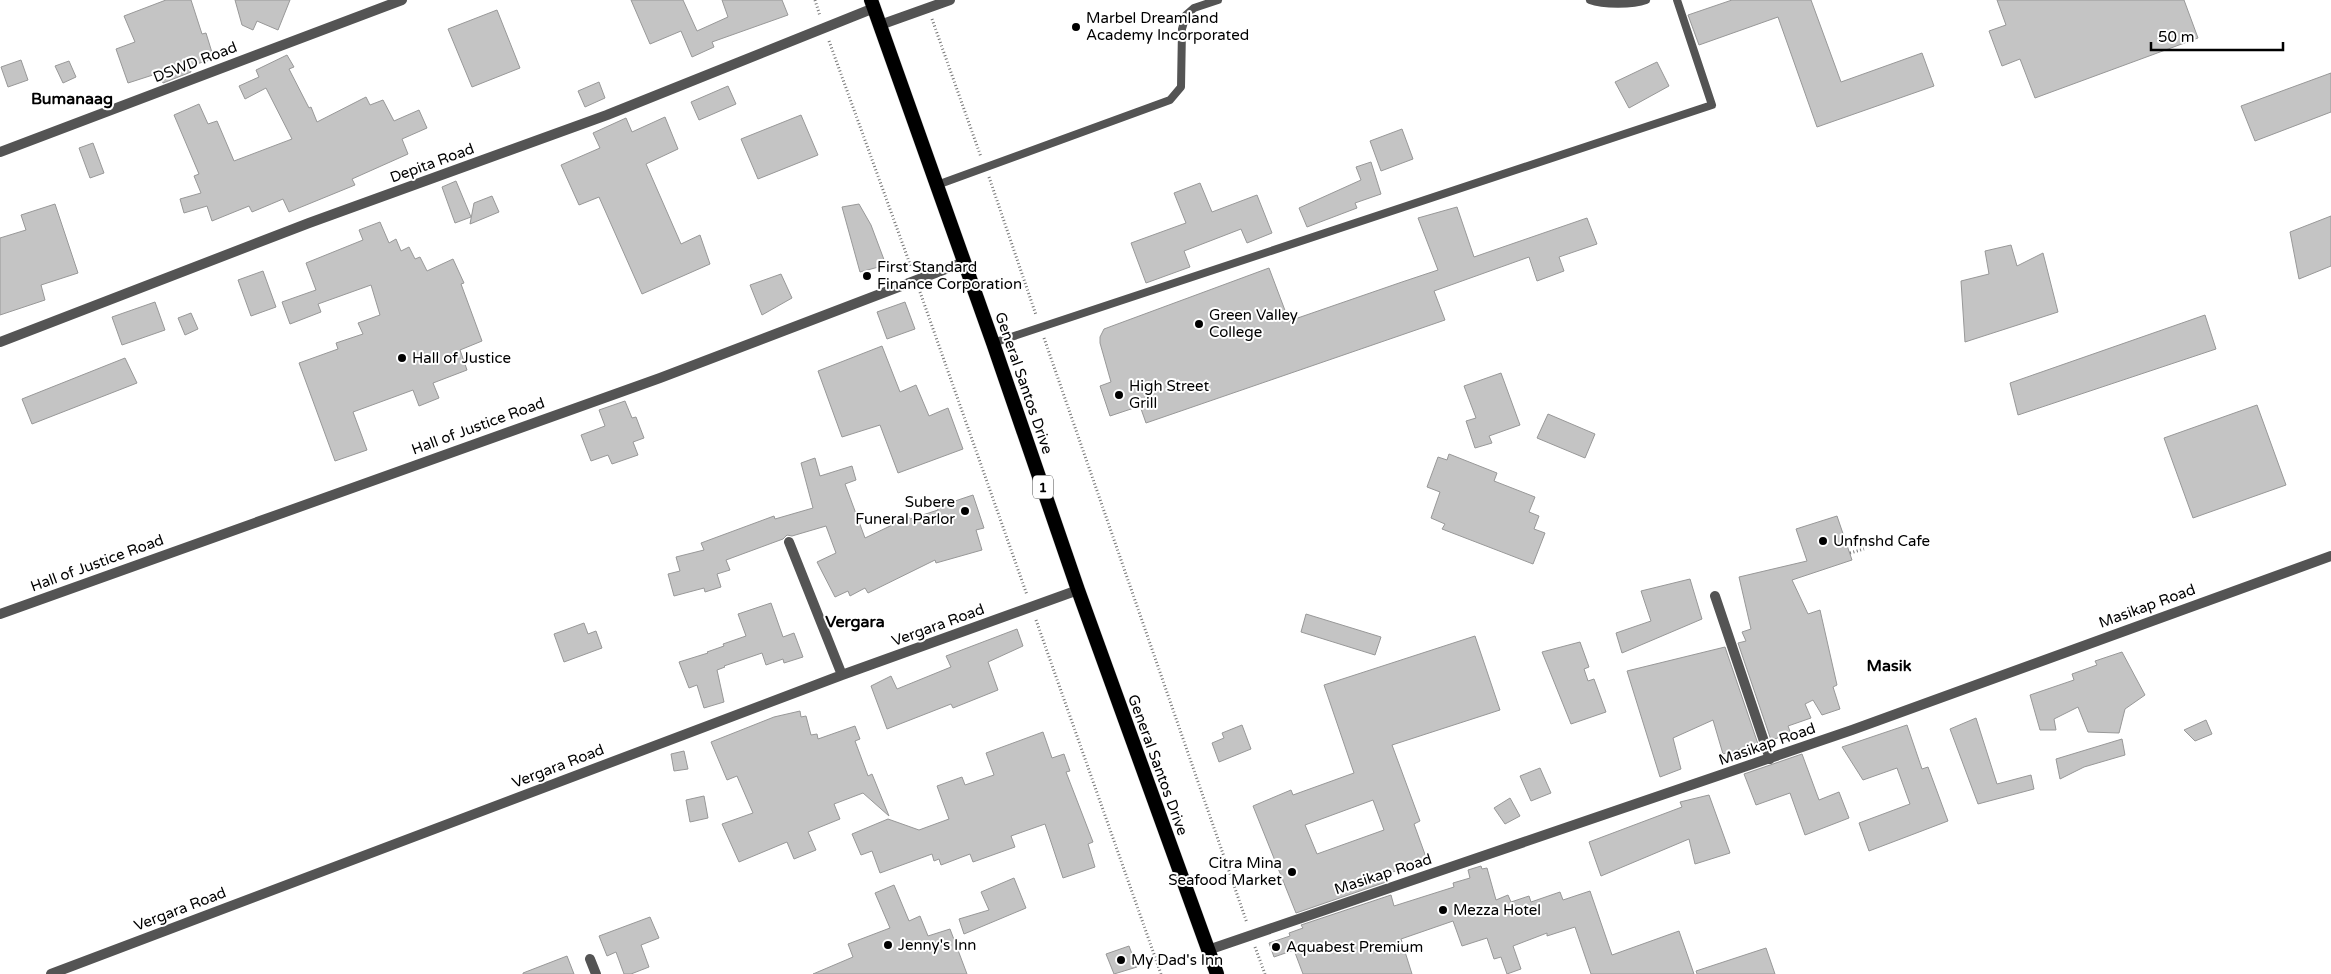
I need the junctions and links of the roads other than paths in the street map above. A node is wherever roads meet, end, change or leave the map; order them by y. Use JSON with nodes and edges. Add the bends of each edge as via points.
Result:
{"nodes":[{"id":1,"x":402,"y":0,"type":"edge"},
{"id":2,"x":950,"y":0,"type":"edge"},
{"id":3,"x":1218,"y":0,"type":"edge"},
{"id":4,"x":1590,"y":0,"type":"edge"},
{"id":5,"x":1646,"y":0,"type":"edge"},
{"id":6,"x":1677,"y":0,"type":"edge"},
{"id":7,"x":872,"y":4,"type":"edge"},
{"id":8,"x":880,"y":25,"type":"junction"},
{"id":9,"x":0,"y":152,"type":"edge"},
{"id":10,"x":937,"y":184,"type":"junction"},
{"id":11,"x":964,"y":262,"type":"junction"},
{"id":12,"x":0,"y":342,"type":"edge"},
{"id":13,"x":993,"y":343,"type":"junction"},
{"id":14,"x":789,"y":542,"type":"dead end"},
{"id":15,"x":2331,"y":556,"type":"edge"},
{"id":16,"x":1078,"y":590,"type":"junction"},
{"id":17,"x":1715,"y":596,"type":"dead end"},
{"id":18,"x":0,"y":614,"type":"edge"},
{"id":19,"x":842,"y":675,"type":"junction"},
{"id":20,"x":1770,"y":758,"type":"junction"},
{"id":21,"x":1208,"y":950,"type":"junction"},
{"id":22,"x":590,"y":959,"type":"dead end"},
{"id":23,"x":51,"y":974,"type":"edge"},
{"id":24,"x":596,"y":974,"type":"edge"},
{"id":25,"x":1217,"y":974,"type":"edge"}],
"edges":[{"from":1,"to":9,"type":"street","name":"DSWD Road"},
{"from":2,"to":8,"type":"street"},
{"from":3,"to":10,"type":"lane","via":[[1194,8],[1186,15],[1182,30],[1181,87],[1170,100]]},
{"from":4,"to":5,"type":"lane","via":[[1600,4]]},
{"from":6,"to":13,"type":"lane","via":[[1712,105]]},
{"from":7,"to":8,"type":"highway","name":"General Santos Drive","number":"1"},
{"from":7,"to":12,"type":"street","name":"Depita Road","via":[[824,28],[598,118],[309,223]]},
{"from":8,"to":10,"type":"highway","name":"General Santos Drive","number":"1"},
{"from":10,"to":11,"type":"highway","name":"General Santos Drive","number":"1"},
{"from":11,"to":13,"type":"highway","name":"General Santos Drive","number":"1"},
{"from":11,"to":18,"type":"street","name":"Hall of Justice Road","via":[[660,378]]},
{"from":13,"to":16,"type":"highway","name":"General Santos Drive","number":"1"},
{"from":14,"to":19,"type":"street"},
{"from":15,"to":20,"type":"street","name":"Masikap Road"},
{"from":16,"to":19,"type":"street","name":"Vergara Road"},
{"from":16,"to":21,"type":"highway","name":"General Santos Drive","number":"1"},
{"from":17,"to":20,"type":"street"},
{"from":19,"to":23,"type":"street","name":"Vergara Road"},
{"from":20,"to":21,"type":"street","name":"Masikap Road"},
{"from":21,"to":25,"type":"highway","name":"General Santos Drive","number":"1"},
{"from":22,"to":24,"type":"street"}]}
